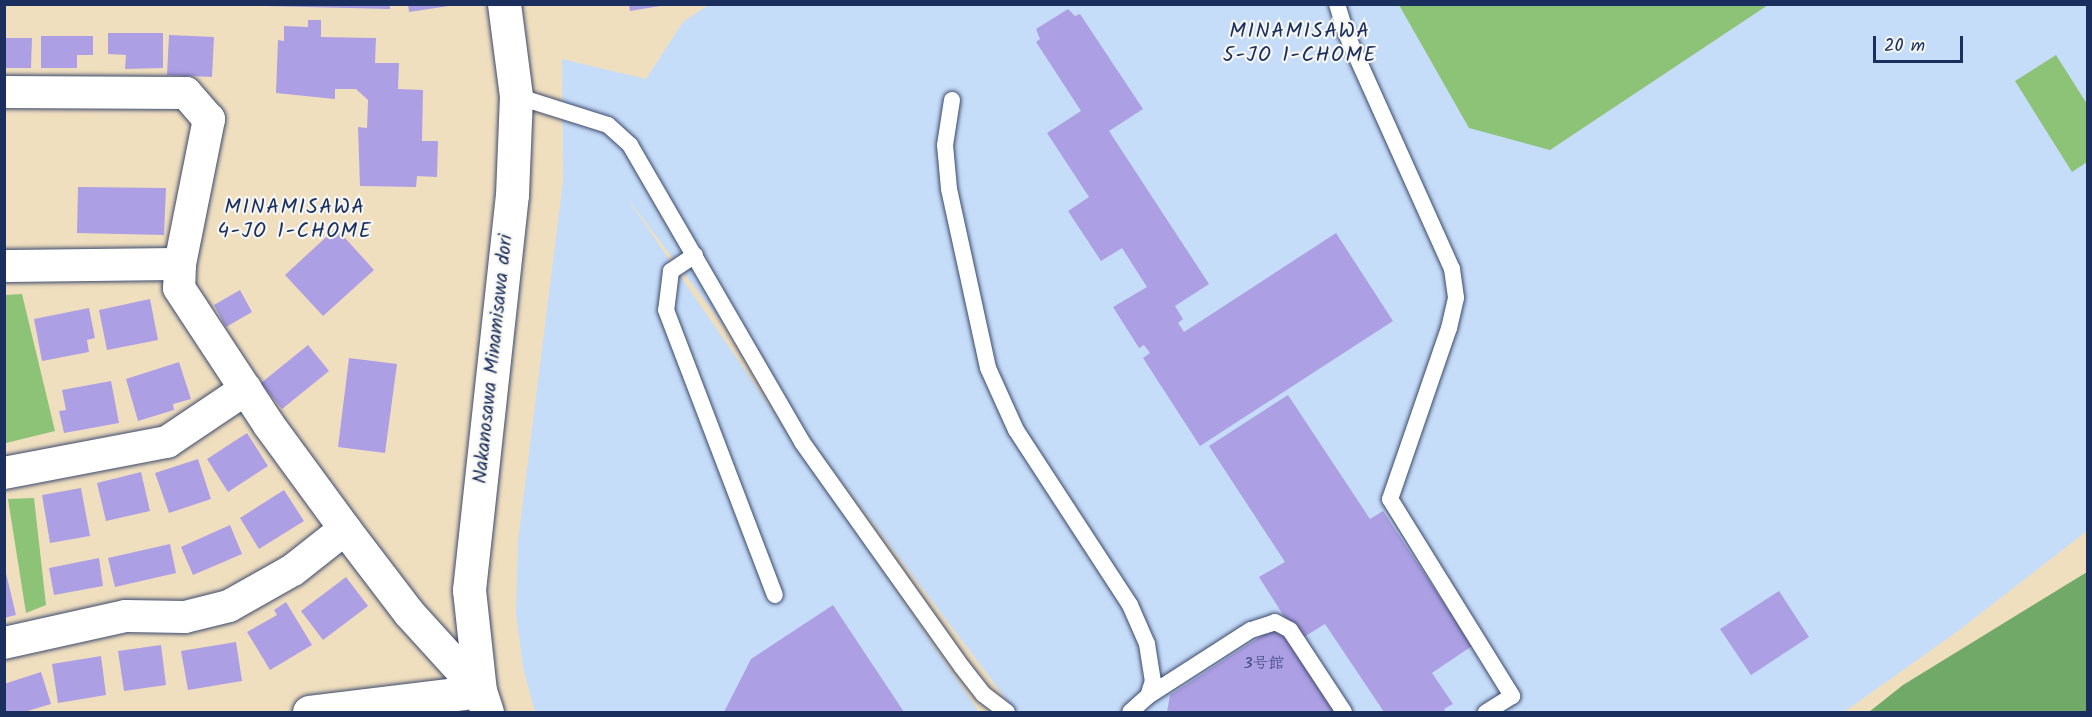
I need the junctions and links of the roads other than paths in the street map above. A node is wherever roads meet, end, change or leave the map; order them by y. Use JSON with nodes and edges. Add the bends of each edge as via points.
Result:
{"nodes":[{"id":1,"x":504,"y":4,"type":"edge"},
{"id":2,"x":1337,"y":4,"type":"edge"},
{"id":3,"x":4,"y":92,"type":"edge"},
{"id":4,"x":516,"y":96,"type":"junction"},
{"id":5,"x":952,"y":100,"type":"dead end"},
{"id":6,"x":695,"y":255,"type":"junction"},
{"id":7,"x":180,"y":264,"type":"junction"},
{"id":8,"x":4,"y":266,"type":"edge"},
{"id":9,"x":246,"y":389,"type":"junction"},
{"id":10,"x":4,"y":473,"type":"edge"},
{"id":11,"x":345,"y":529,"type":"junction"},
{"id":12,"x":775,"y":595,"type":"dead end"},
{"id":13,"x":4,"y":643,"type":"edge"},
{"id":14,"x":1148,"y":696,"type":"junction"},
{"id":15,"x":484,"y":701,"type":"edge"},
{"id":16,"x":345,"y":710,"type":"edge"},
{"id":17,"x":309,"y":712,"type":"edge"},
{"id":18,"x":1007,"y":712,"type":"edge"},
{"id":19,"x":1130,"y":712,"type":"edge"},
{"id":20,"x":1344,"y":712,"type":"edge"},
{"id":21,"x":1486,"y":712,"type":"edge"}],
"edges":[{"from":1,"to":4,"type":"street","name":"Nakanosawa Minamisawa dori"},
{"from":2,"to":21,"type":"lane","via":[[1346,33],[1452,269],[1456,298],[1449,328],[1390,499],[1512,696]]},
{"from":3,"to":7,"type":"street","via":[[186,93],[209,119]]},
{"from":4,"to":6,"type":"lane","via":[[588,116],[619,133],[641,160]]},
{"from":4,"to":15,"type":"street","name":"Nakanosawa Minamisawa dori","via":[[512,195],[469,590]]},
{"from":5,"to":14,"type":"lane","via":[[945,145],[949,189],[988,368],[1016,430],[1130,605],[1147,644],[1154,681]]},
{"from":6,"to":12,"type":"lane","via":[[671,271],[666,310]]},
{"from":6,"to":18,"type":"lane","via":[[767,385],[826,479],[962,668],[983,694]]},
{"from":7,"to":8,"type":"street"},
{"from":7,"to":9,"type":"street","via":[[179,288]]},
{"from":9,"to":10,"type":"street","via":[[167,442]]},
{"from":9,"to":11,"type":"street"},
{"from":11,"to":13,"type":"street","via":[[293,570],[229,606],[185,617],[126,615]]},
{"from":11,"to":15,"type":"street","via":[[409,613]]},
{"from":14,"to":19,"type":"lane"},
{"from":14,"to":20,"type":"lane","via":[[1251,630],[1275,622],[1290,630]]},
{"from":15,"to":16,"type":"street"},
{"from":16,"to":17,"type":"street"}]}
